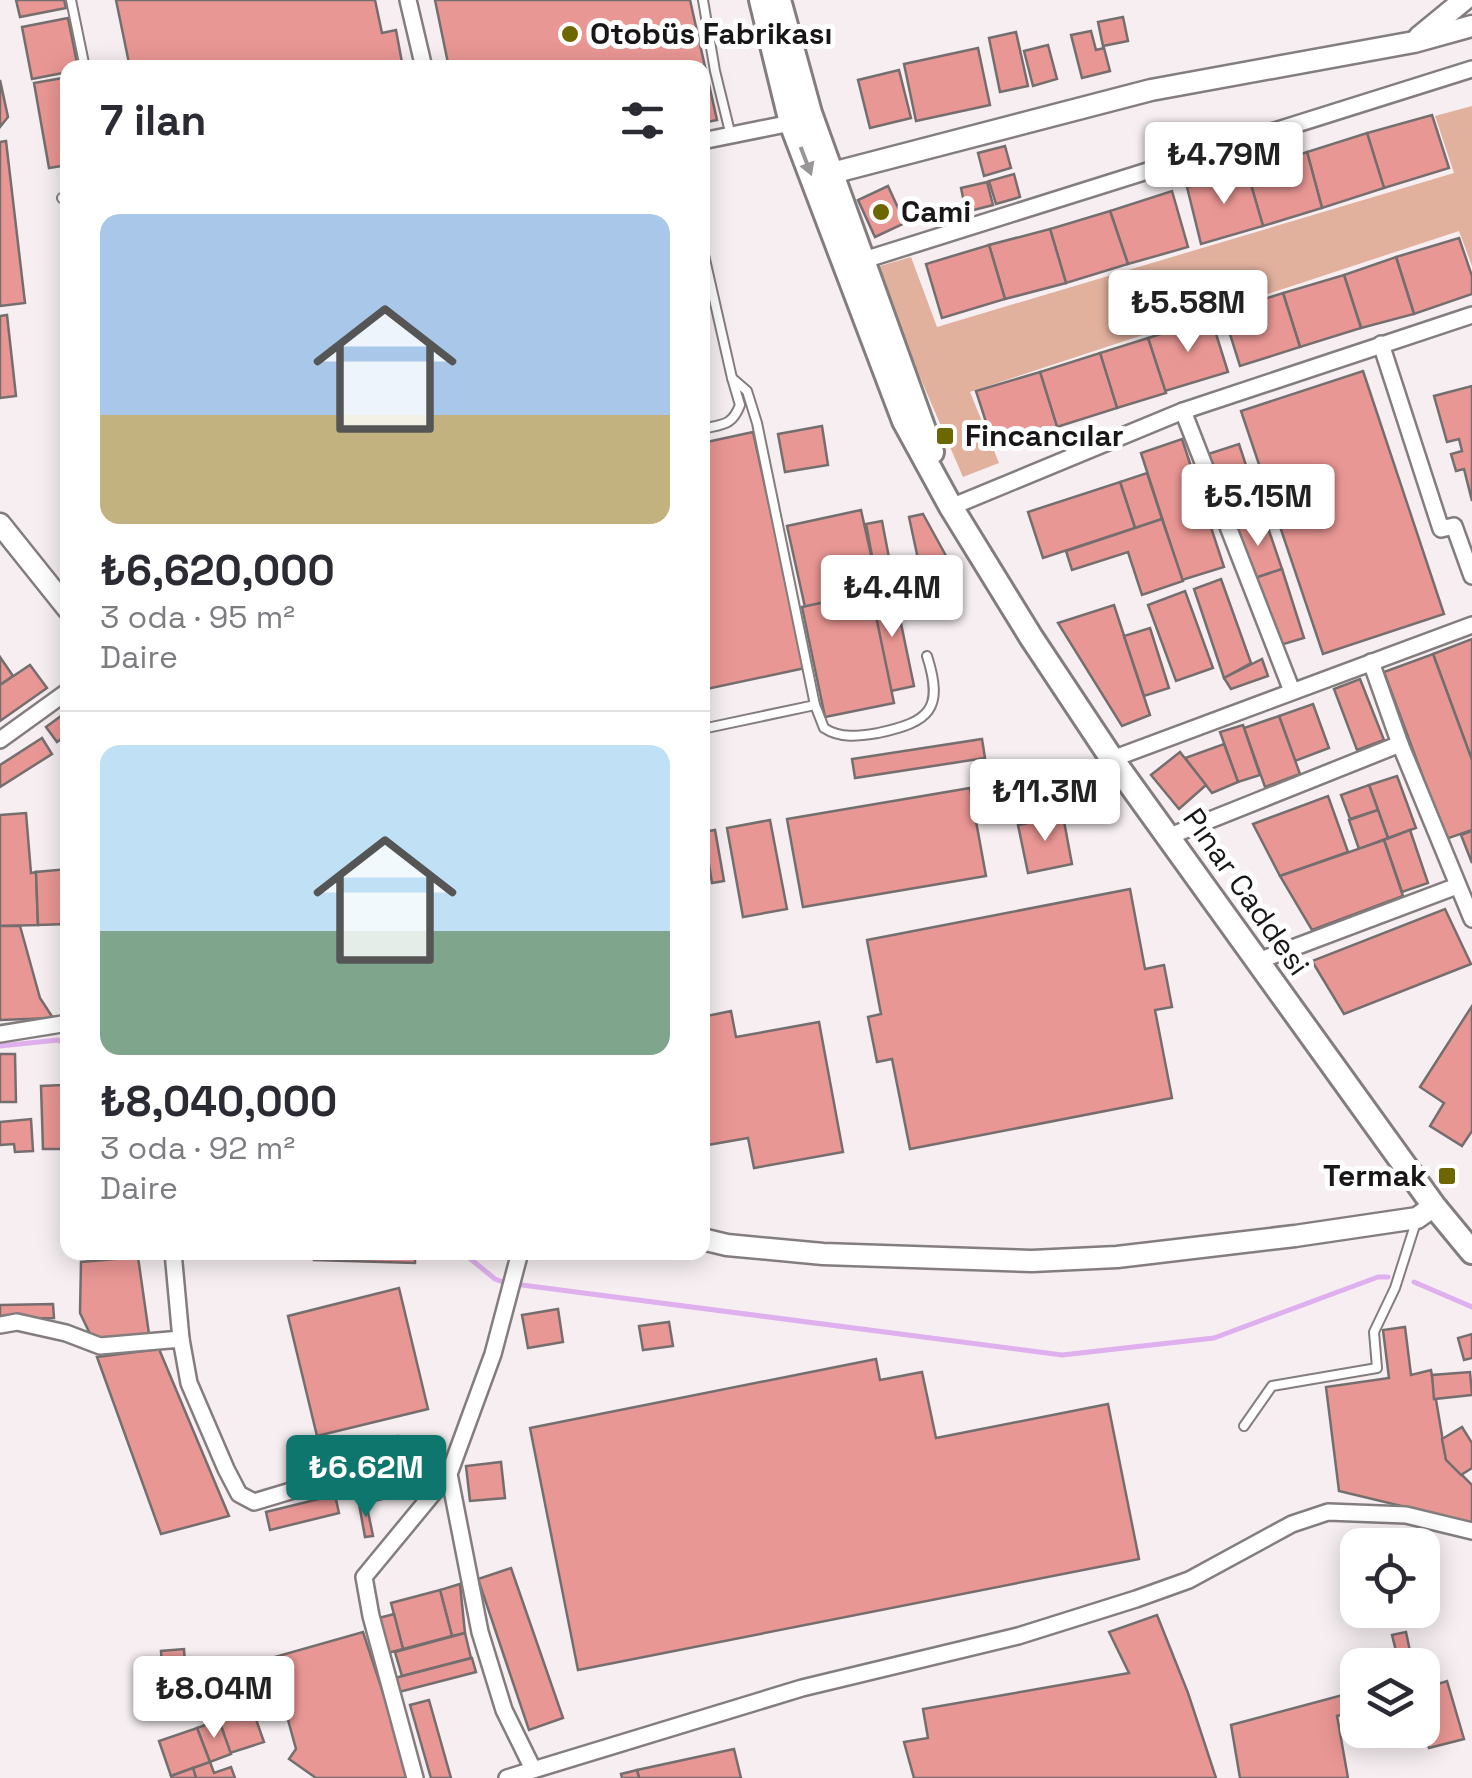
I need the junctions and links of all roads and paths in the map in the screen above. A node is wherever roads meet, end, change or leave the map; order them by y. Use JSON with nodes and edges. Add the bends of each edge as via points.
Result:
{"nodes":[{"id":1,"x":72,"y":0,"type":"edge"},
{"id":2,"x":408,"y":0,"type":"edge"},
{"id":3,"x":702,"y":0,"type":"edge"},
{"id":4,"x":761,"y":0,"type":"edge"},
{"id":5,"x":779,"y":0,"type":"edge"},
{"id":6,"x":1464,"y":0,"type":"edge"},
{"id":7,"x":1472,"y":26,"type":"edge"},
{"id":8,"x":1414,"y":42,"type":"junction"},
{"id":9,"x":83,"y":60,"type":"edge"},
{"id":10,"x":422,"y":60,"type":"edge"},
{"id":11,"x":1472,"y":70,"type":"edge"},
{"id":12,"x":792,"y":124,"type":"junction"},
{"id":13,"x":731,"y":136,"type":"junction"},
{"id":14,"x":710,"y":140,"type":"edge"},
{"id":15,"x":832,"y":172,"type":"junction"},
{"id":16,"x":864,"y":260,"type":"junction"},
{"id":17,"x":710,"y":281,"type":"edge"},
{"id":18,"x":1472,"y":316,"type":"edge"},
{"id":19,"x":1381,"y":344,"type":"junction"},
{"id":20,"x":732,"y":378,"type":"junction"},
{"id":21,"x":1183,"y":411,"type":"junction"},
{"id":22,"x":710,"y":427,"type":"edge"},
{"id":23,"x":951,"y":507,"type":"junction"},
{"id":24,"x":0,"y":524,"type":"edge"},
{"id":25,"x":1472,"y":576,"type":"edge"},
{"id":26,"x":60,"y":599,"type":"edge"},
{"id":27,"x":1472,"y":625,"type":"edge"},
{"id":28,"x":927,"y":656,"type":"dead end"},
{"id":29,"x":1370,"y":662,"type":"junction"},
{"id":30,"x":1292,"y":691,"type":"junction"},
{"id":31,"x":60,"y":698,"type":"edge"},
{"id":32,"x":815,"y":705,"type":"junction"},
{"id":33,"x":710,"y":727,"type":"edge"},
{"id":34,"x":0,"y":740,"type":"edge"},
{"id":35,"x":1400,"y":744,"type":"junction"},
{"id":36,"x":1112,"y":759,"type":"junction"},
{"id":37,"x":1170,"y":836,"type":"junction"},
{"id":38,"x":1457,"y":886,"type":"junction"},
{"id":39,"x":1472,"y":920,"type":"edge"},
{"id":40,"x":1258,"y":961,"type":"junction"},
{"id":41,"x":60,"y":1024,"type":"edge"},
{"id":42,"x":0,"y":1034,"type":"edge"},
{"id":43,"x":1426,"y":1212,"type":"junction"},
{"id":44,"x":710,"y":1241,"type":"edge"},
{"id":45,"x":1472,"y":1252,"type":"edge"},
{"id":46,"x":174,"y":1260,"type":"edge"},
{"id":47,"x":518,"y":1260,"type":"edge"},
{"id":48,"x":0,"y":1325,"type":"edge"},
{"id":49,"x":181,"y":1338,"type":"junction"},
{"id":50,"x":1244,"y":1426,"type":"dead end"},
{"id":51,"x":449,"y":1474,"type":"junction"},
{"id":52,"x":1472,"y":1531,"type":"edge"},
{"id":53,"x":533,"y":1769,"type":"junction"},
{"id":54,"x":555,"y":1770,"type":"edge"},
{"id":55,"x":415,"y":1778,"type":"edge"},
{"id":56,"x":507,"y":1778,"type":"edge"}],
"edges":[{"from":1,"to":9,"type":"lane"},
{"from":2,"to":10,"type":"street"},
{"from":3,"to":13,"type":"lane"},
{"from":4,"to":12,"type":"main road","name":"Pınar Caddesi"},
{"from":5,"to":15,"type":"main road","name":"Pınar Caddesi"},
{"from":6,"to":8,"type":"street"},
{"from":7,"to":8,"type":"street"},
{"from":8,"to":15,"type":"street","via":[[1152,90]]},
{"from":11,"to":16,"type":"street"},
{"from":12,"to":13,"type":"street"},
{"from":12,"to":23,"type":"main road","name":"Pınar Caddesi","one_way":true,"via":[[904,421]]},
{"from":13,"to":14,"type":"street"},
{"from":15,"to":16,"type":"main road","name":"Pınar Caddesi"},
{"from":16,"to":23,"type":"main road","name":"Pınar Caddesi"},
{"from":17,"to":20,"type":"lane"},
{"from":18,"to":19,"type":"street"},
{"from":19,"to":21,"type":"street"},
{"from":19,"to":25,"type":"street","via":[[1441,529],[1454,526]]},
{"from":20,"to":22,"type":"lane","via":[[740,405],[735,417]]},
{"from":20,"to":32,"type":"lane","via":[[747,392],[758,423]]},
{"from":21,"to":23,"type":"street"},
{"from":21,"to":30,"type":"street"},
{"from":23,"to":36,"type":"main road","name":"Pınar Caddesi"},
{"from":24,"to":26,"type":"street"},
{"from":27,"to":29,"type":"street"},
{"from":28,"to":32,"type":"lane","via":[[935,692],[917,722],[841,736],[824,728]]},
{"from":29,"to":30,"type":"street"},
{"from":29,"to":35,"type":"street"},
{"from":30,"to":36,"type":"street"},
{"from":31,"to":34,"type":"street"},
{"from":32,"to":33,"type":"lane"},
{"from":35,"to":37,"type":"street"},
{"from":35,"to":38,"type":"street"},
{"from":36,"to":37,"type":"main road","name":"Pınar Caddesi"},
{"from":37,"to":40,"type":"main road","name":"Pınar Caddesi"},
{"from":38,"to":39,"type":"street"},
{"from":38,"to":40,"type":"street"},
{"from":40,"to":43,"type":"main road","name":"Pınar Caddesi"},
{"from":41,"to":42,"type":"street"},
{"from":43,"to":44,"type":"street","via":[[1295,1236],[1032,1261],[823,1254]]},
{"from":43,"to":45,"type":"main road","name":"Pınar Caddesi"},
{"from":43,"to":50,"type":"lane","via":[[1374,1332],[1377,1368],[1272,1386]]},
{"from":46,"to":49,"type":"street"},
{"from":47,"to":51,"type":"street","via":[[493,1354]]},
{"from":48,"to":49,"type":"street","via":[[17,1322],[100,1346]]},
{"from":49,"to":51,"type":"street","via":[[188,1383],[239,1494],[254,1502],[354,1472],[416,1465]]},
{"from":51,"to":53,"type":"street","via":[[480,1632],[504,1710]]},
{"from":51,"to":55,"type":"street","via":[[364,1577]]},
{"from":52,"to":54,"type":"street","via":[[1406,1515],[1328,1512],[1136,1600],[802,1688]]},
{"from":53,"to":54,"type":"street"},
{"from":53,"to":56,"type":"street"}]}
